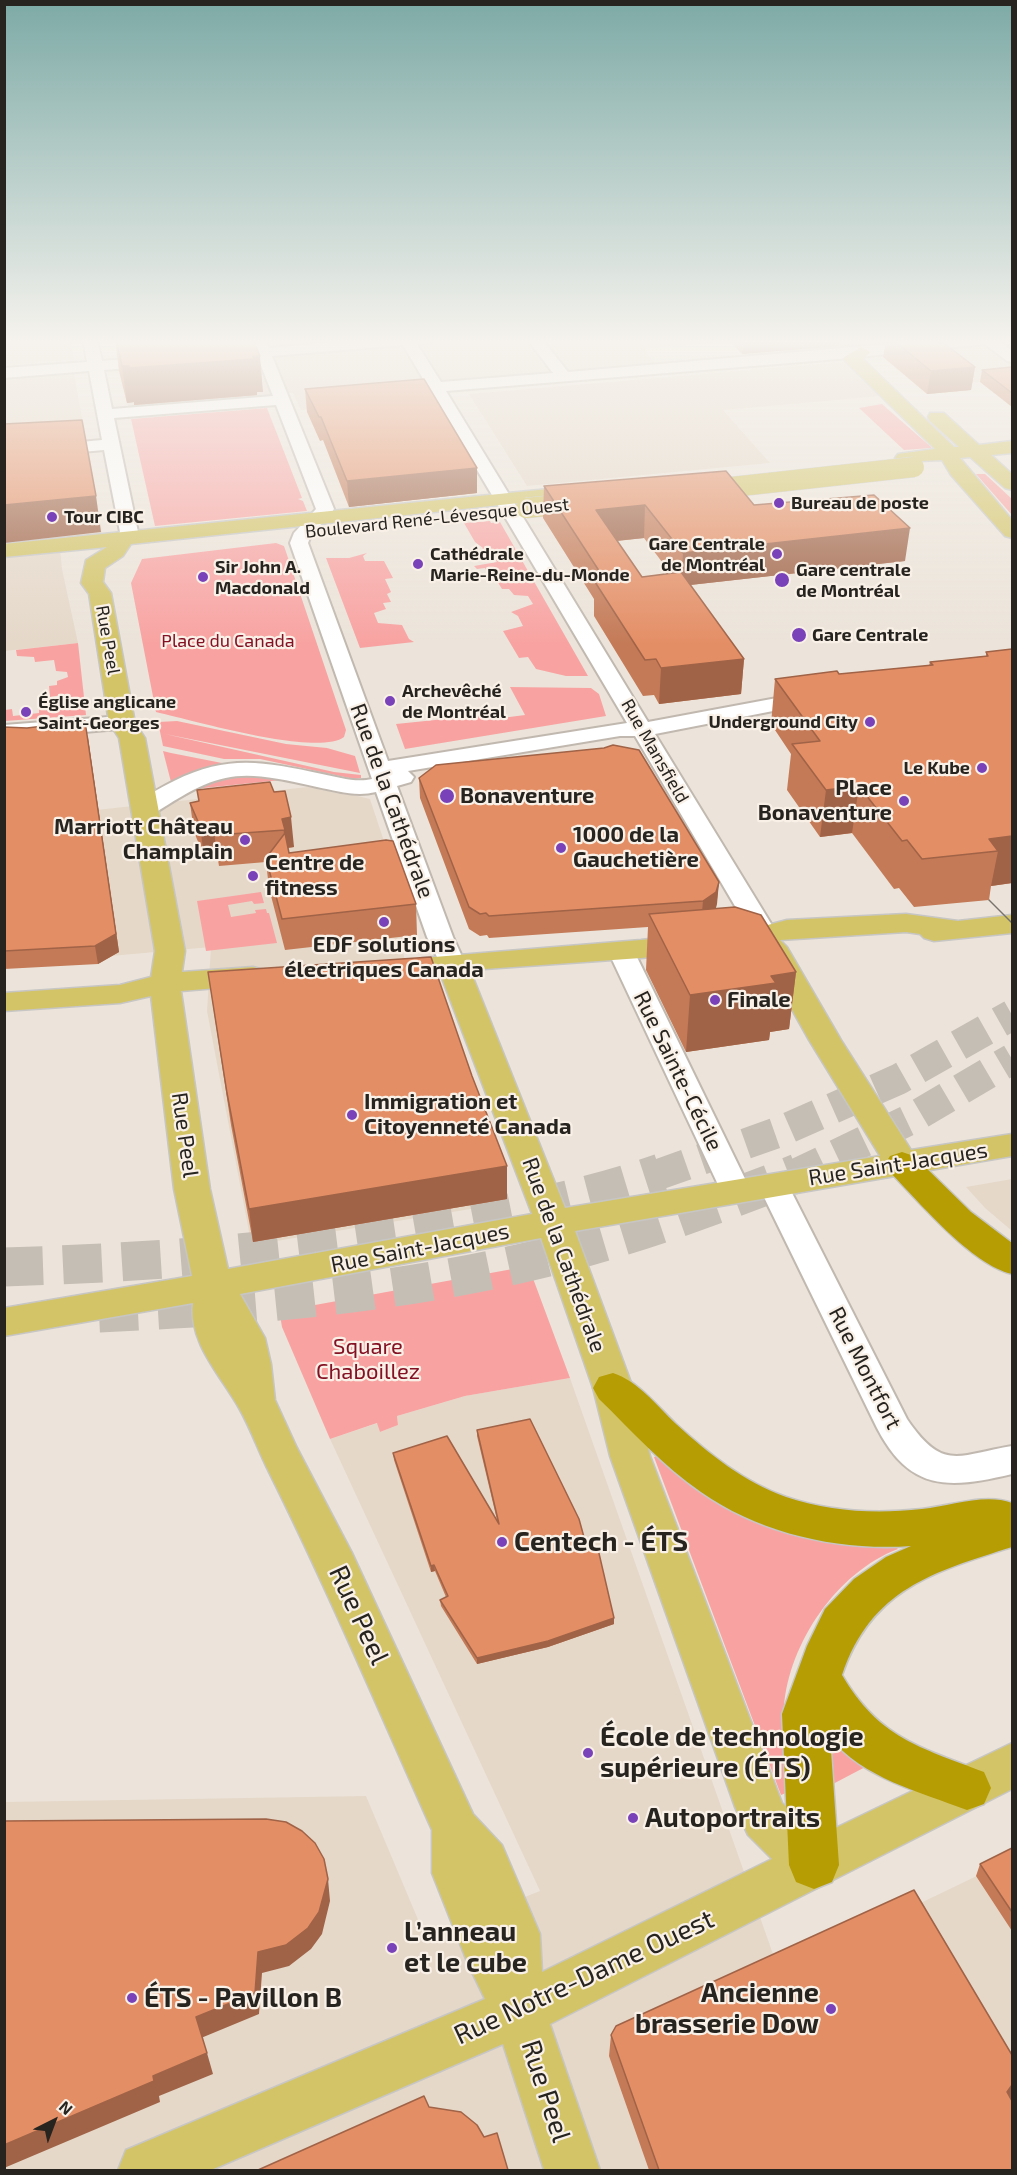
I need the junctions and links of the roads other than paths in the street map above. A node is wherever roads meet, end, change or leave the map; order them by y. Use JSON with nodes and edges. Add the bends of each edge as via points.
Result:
{"nodes":[{"id":1,"x":111,"y":440,"type":"edge"},
{"id":2,"x":297,"y":440,"type":"edge"},
{"id":3,"x":472,"y":440,"type":"edge"},
{"id":4,"x":934,"y":440,"type":"edge"},
{"id":5,"x":963,"y":440,"type":"edge"},
{"id":6,"x":112,"y":444,"type":"junction"},
{"id":7,"x":1012,"y":447,"type":"edge"},
{"id":8,"x":4,"y":454,"type":"edge"},
{"id":9,"x":980,"y":455,"type":"junction"},
{"id":10,"x":1012,"y":457,"type":"edge"},
{"id":11,"x":951,"y":459,"type":"junction"},
{"id":12,"x":1012,"y":484,"type":"edge"},
{"id":13,"x":677,"y":487,"type":"edge"},
{"id":14,"x":609,"y":494,"type":"edge"},
{"id":15,"x":514,"y":504,"type":"junction"},
{"id":16,"x":312,"y":525,"type":"junction"},
{"id":17,"x":1012,"y":532,"type":"edge"},
{"id":18,"x":120,"y":545,"type":"junction"},
{"id":19,"x":4,"y":551,"type":"edge"},
{"id":20,"x":4,"y":563,"type":"edge"},
{"id":21,"x":831,"y":695,"type":"edge"},
{"id":22,"x":122,"y":723,"type":"junction"},
{"id":23,"x":643,"y":730,"type":"junction"},
{"id":24,"x":4,"y":732,"type":"edge"},
{"id":25,"x":383,"y":776,"type":"junction"},
{"id":26,"x":144,"y":810,"type":"junction"},
{"id":27,"x":1012,"y":924,"type":"edge"},
{"id":28,"x":765,"y":936,"type":"junction"},
{"id":29,"x":621,"y":951,"type":"junction"},
{"id":30,"x":452,"y":963,"type":"junction"},
{"id":31,"x":408,"y":965,"type":"edge"},
{"id":32,"x":278,"y":974,"type":"edge"},
{"id":33,"x":165,"y":983,"type":"junction"},
{"id":34,"x":4,"y":984,"type":"edge"},
{"id":35,"x":4,"y":1002,"type":"edge"},
{"id":36,"x":1012,"y":1145,"type":"edge"},
{"id":37,"x":902,"y":1164,"type":"junction"},
{"id":38,"x":773,"y":1185,"type":"junction"},
{"id":39,"x":736,"y":1191,"type":"junction"},
{"id":40,"x":554,"y":1223,"type":"junction"},
{"id":41,"x":1012,"y":1261,"type":"edge"},
{"id":42,"x":213,"y":1286,"type":"junction"},
{"id":43,"x":4,"y":1322,"type":"edge"},
{"id":44,"x":613,"y":1388,"type":"junction"},
{"id":45,"x":1012,"y":1460,"type":"edge"},
{"id":46,"x":1012,"y":1512,"type":"edge"},
{"id":47,"x":1012,"y":1530,"type":"edge"},
{"id":48,"x":819,"y":1678,"type":"junction"},
{"id":49,"x":1012,"y":1765,"type":"edge"},
{"id":50,"x":967,"y":1788,"type":"junction"},
{"id":51,"x":814,"y":1865,"type":"junction"},
{"id":52,"x":519,"y":2011,"type":"junction"},
{"id":53,"x":146,"y":2170,"type":"edge"},
{"id":54,"x":572,"y":2170,"type":"edge"}],
"edges":[{"from":1,"to":6,"type":"street"},
{"from":2,"to":16,"type":"street","via":[[325,509]]},
{"from":3,"to":15,"type":"street","name":"Rue Mansfield"},
{"from":4,"to":11,"type":"main road"},
{"from":5,"to":9,"type":"main road"},
{"from":6,"to":8,"type":"street"},
{"from":6,"to":18,"type":"street","via":[[129,532]]},
{"from":7,"to":9,"type":"main road"},
{"from":9,"to":10,"type":"main road"},
{"from":9,"to":11,"type":"main road"},
{"from":9,"to":12,"type":"main road"},
{"from":11,"to":13,"type":"main road","bridge":true},
{"from":11,"to":17,"type":"main road"},
{"from":14,"to":15,"type":"main road","name":"Boulevard René-Lévesque Ouest","bridge":true},
{"from":15,"to":16,"type":"main road","name":"Boulevard René-Lévesque Ouest"},
{"from":15,"to":23,"type":"street","name":"Rue Mansfield"},
{"from":16,"to":18,"type":"main road","name":"Boulevard René-Lévesque Ouest"},
{"from":16,"to":25,"type":"street","name":"Rue de la Cathédrale","via":[[299,543]]},
{"from":18,"to":19,"type":"main road","name":"Boulevard René-Lévesque Ouest"},
{"from":18,"to":20,"type":"main road","name":"Boulevard René-Lévesque Ouest"},
{"from":18,"to":22,"type":"main road","name":"Rue Peel","via":[[94,565],[92,583],[100,593]]},
{"from":21,"to":23,"type":"street"},
{"from":22,"to":24,"type":"street"},
{"from":22,"to":26,"type":"main road","name":"Rue Peel","via":[[132,738]]},
{"from":22,"to":33,"type":"main road","name":"Rue Peel","via":[[116,739],[154,958]]},
{"from":23,"to":25,"type":"street","via":[[620,729]]},
{"from":23,"to":28,"type":"street","name":"Rue Mansfield"},
{"from":25,"to":26,"type":"street","via":[[353,787],[265,768],[230,768],[188,781]]},
{"from":25,"to":30,"type":"street","name":"Rue de la Cathédrale"},
{"from":26,"to":33,"type":"main road","name":"Rue Peel","via":[[170,951]]},
{"from":27,"to":28,"type":"main road","via":[[804,940]]},
{"from":28,"to":29,"type":"main road"},
{"from":28,"to":37,"type":"main road","name":"Rue Mansfield"},
{"from":29,"to":30,"type":"main road"},
{"from":29,"to":39,"type":"street","name":"Rue Sainte-Cécile"},
{"from":30,"to":31,"type":"main road"},
{"from":30,"to":40,"type":"main road","name":"Rue de la Cathédrale"},
{"from":32,"to":33,"type":"main road"},
{"from":33,"to":34,"type":"main road","via":[[117,976]]},
{"from":33,"to":35,"type":"main road","via":[[120,994]]},
{"from":33,"to":42,"type":"main road","name":"Rue Peel","via":[[192,1189]]},
{"from":36,"to":37,"type":"main road","name":"Rue Saint-Jacques"},
{"from":37,"to":38,"type":"main road","name":"Rue Saint-Jacques"},
{"from":37,"to":41,"type":"highway","via":[[958,1221]]},
{"from":38,"to":39,"type":"main road","name":"Rue Saint-Jacques"},
{"from":38,"to":45,"type":"street","name":"Rue Montfort","via":[[908,1449],[927,1466],[943,1470]]},
{"from":39,"to":40,"type":"main road","name":"Rue Saint-Jacques"},
{"from":40,"to":42,"type":"main road","name":"Rue Saint-Jacques"},
{"from":40,"to":44,"type":"main road","name":"Rue de la Cathédrale"},
{"from":42,"to":43,"type":"main road","name":"Rue Saint-Jacques"},
{"from":42,"to":52,"type":"main road","name":"Rue Peel","via":[[210,1317],[228,1361],[257,1402],[331,1553],[456,1830],[457,1873],[486,1946]]},
{"from":44,"to":46,"type":"highway","via":[[716,1481],[749,1499],[800,1518],[853,1527],[898,1529]]},
{"from":44,"to":51,"type":"main road","name":"Rue de la Cathédrale","via":[[630,1456],[759,1807],[765,1819]]},
{"from":47,"to":48,"type":"highway","via":[[940,1552],[881,1582],[841,1623]]},
{"from":48,"to":50,"type":"highway","via":[[838,1710],[864,1740],[887,1755]]},
{"from":48,"to":51,"type":"highway","via":[[805,1714]]},
{"from":49,"to":50,"type":"main road","name":"Rue Notre-Dame Ouest"},
{"from":50,"to":51,"type":"main road","name":"Rue Notre-Dame Ouest"},
{"from":51,"to":52,"type":"main road","name":"Rue Notre-Dame Ouest"},
{"from":52,"to":53,"type":"main road","name":"Rue Notre-Dame Ouest"},
{"from":52,"to":54,"type":"main road","name":"Rue Peel"}]}
